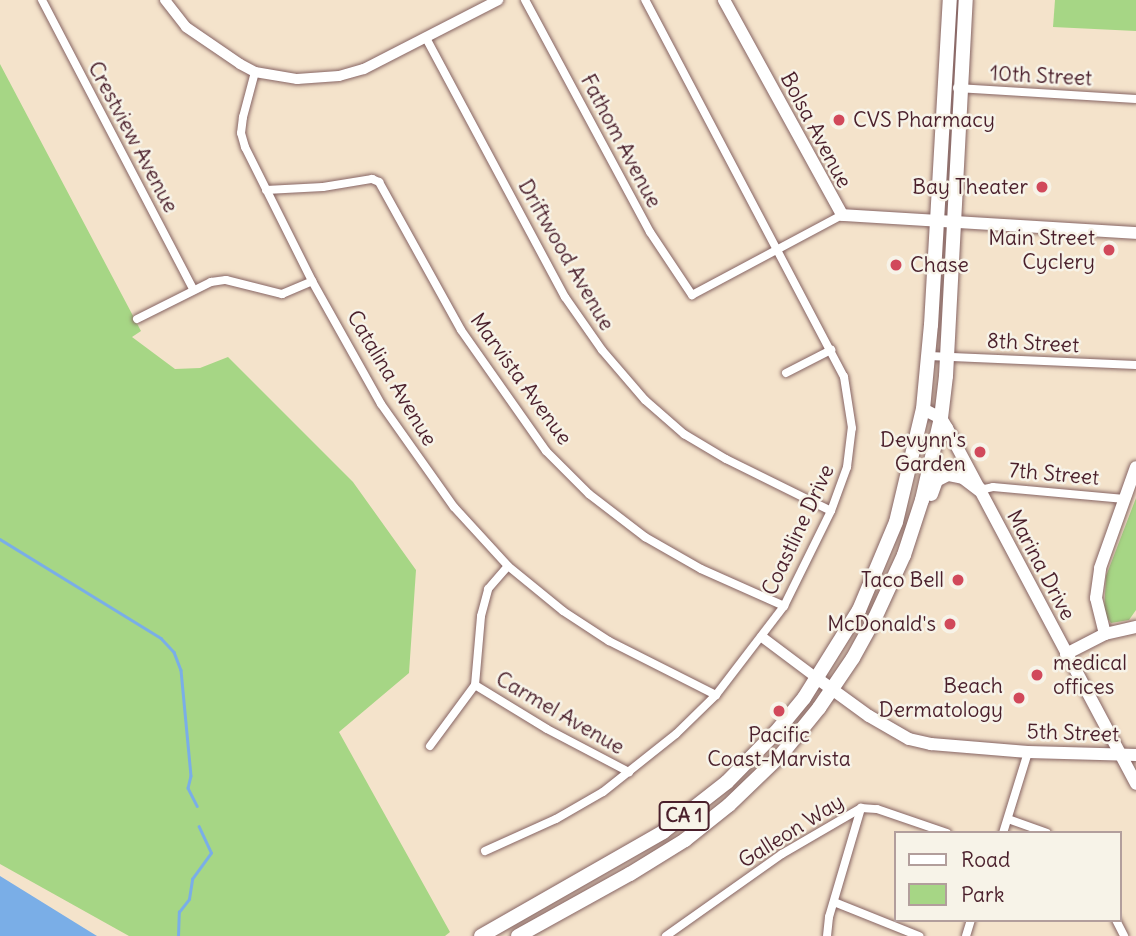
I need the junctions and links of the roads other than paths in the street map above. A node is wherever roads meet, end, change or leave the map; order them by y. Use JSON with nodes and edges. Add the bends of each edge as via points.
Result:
{"nodes":[{"id":1,"x":42,"y":0,"type":"edge"},
{"id":2,"x":165,"y":0,"type":"edge"},
{"id":3,"x":498,"y":0,"type":"edge"},
{"id":4,"x":525,"y":0,"type":"edge"},
{"id":5,"x":645,"y":0,"type":"edge"},
{"id":6,"x":724,"y":0,"type":"edge"},
{"id":7,"x":950,"y":0,"type":"edge"},
{"id":8,"x":966,"y":0,"type":"edge"},
{"id":9,"x":426,"y":38,"type":"junction"},
{"id":10,"x":255,"y":72,"type":"junction"},
{"id":11,"x":944,"y":87,"type":"junction"},
{"id":12,"x":962,"y":89,"type":"junction"},
{"id":13,"x":1136,"y":99,"type":"edge"},
{"id":14,"x":266,"y":190,"type":"junction"},
{"id":15,"x":842,"y":215,"type":"junction"},
{"id":16,"x":936,"y":223,"type":"junction"},
{"id":17,"x":954,"y":224,"type":"junction"},
{"id":18,"x":1136,"y":233,"type":"edge"},
{"id":19,"x":777,"y":249,"type":"junction"},
{"id":20,"x":312,"y":281,"type":"junction"},
{"id":21,"x":193,"y":289,"type":"junction"},
{"id":22,"x":137,"y":319,"type":"dead end"},
{"id":23,"x":831,"y":350,"type":"junction"},
{"id":24,"x":929,"y":356,"type":"junction"},
{"id":25,"x":947,"y":356,"type":"junction"},
{"id":26,"x":1136,"y":365,"type":"edge"},
{"id":27,"x":786,"y":373,"type":"dead end"},
{"id":28,"x":923,"y":409,"type":"junction"},
{"id":29,"x":941,"y":418,"type":"junction"},
{"id":30,"x":1136,"y":467,"type":"edge"},
{"id":31,"x":980,"y":490,"type":"junction"},
{"id":32,"x":1125,"y":499,"type":"junction"},
{"id":33,"x":831,"y":511,"type":"junction"},
{"id":34,"x":904,"y":555,"type":"junction"},
{"id":35,"x":508,"y":566,"type":"junction"},
{"id":36,"x":784,"y":606,"type":"junction"},
{"id":37,"x":859,"y":610,"type":"junction"},
{"id":38,"x":875,"y":618,"type":"junction"},
{"id":39,"x":1136,"y":627,"type":"edge"},
{"id":40,"x":1105,"y":634,"type":"junction"},
{"id":41,"x":762,"y":637,"type":"junction"},
{"id":42,"x":1066,"y":654,"type":"junction"},
{"id":43,"x":818,"y":679,"type":"junction"},
{"id":44,"x":475,"y":685,"type":"junction"},
{"id":45,"x":833,"y":690,"type":"junction"},
{"id":46,"x":716,"y":695,"type":"junction"},
{"id":47,"x":430,"y":746,"type":"dead end"},
{"id":48,"x":1028,"y":752,"type":"junction"},
{"id":49,"x":1119,"y":754,"type":"junction"},
{"id":50,"x":1136,"y":755,"type":"edge"},
{"id":51,"x":629,"y":772,"type":"junction"},
{"id":52,"x":1136,"y":784,"type":"edge"},
{"id":53,"x":861,"y":808,"type":"junction"},
{"id":54,"x":1008,"y":818,"type":"junction"},
{"id":55,"x":941,"y":831,"type":"edge"},
{"id":56,"x":1004,"y":831,"type":"edge"},
{"id":57,"x":1042,"y":831,"type":"edge"},
{"id":58,"x":485,"y":851,"type":"dead end"},
{"id":59,"x":834,"y":902,"type":"junction"},
{"id":60,"x":481,"y":936,"type":"edge"},
{"id":61,"x":518,"y":936,"type":"edge"},
{"id":62,"x":666,"y":936,"type":"edge"},
{"id":63,"x":827,"y":936,"type":"edge"},
{"id":64,"x":919,"y":936,"type":"edge"}],
"edges":[{"from":1,"to":21,"type":"street","name":"Crestview Avenue"},
{"from":2,"to":10,"type":"street","via":[[186,27]]},
{"from":3,"to":9,"type":"street"},
{"from":4,"to":19,"type":"street","name":"Fathom Avenue","via":[[650,232],[692,295]]},
{"from":5,"to":19,"type":"street","name":"Coastline Drive"},
{"from":6,"to":15,"type":"main road","name":"Bolsa Avenue"},
{"from":7,"to":11,"type":"highway","number":"CA 1"},
{"from":8,"to":12,"type":"highway","number":"CA 1"},
{"from":9,"to":10,"type":"street","via":[[364,69],[339,76],[297,79]]},
{"from":9,"to":33,"type":"street","name":"Driftwood Avenue","via":[[547,265],[619,370],[684,434]]},
{"from":10,"to":14,"type":"street","name":"Catalina Avenue","via":[[241,133]]},
{"from":11,"to":12,"type":"street","name":"10th Street"},
{"from":11,"to":16,"type":"highway","number":"CA 1"},
{"from":12,"to":13,"type":"street","name":"10th Street"},
{"from":12,"to":17,"type":"highway","number":"CA 1"},
{"from":14,"to":20,"type":"street","name":"Catalina Avenue"},
{"from":14,"to":36,"type":"street","name":"Marvista Avenue","via":[[379,182],[460,330],[546,452],[589,494],[645,537],[701,569]]},
{"from":15,"to":16,"type":"main road","name":"Bolsa Avenue"},
{"from":15,"to":19,"type":"street"},
{"from":16,"to":17,"type":"main road","name":"Bolsa Avenue"},
{"from":16,"to":24,"type":"highway","number":"CA 1"},
{"from":17,"to":18,"type":"main road","name":"Bolsa Avenue"},
{"from":17,"to":25,"type":"highway","number":"CA 1"},
{"from":19,"to":23,"type":"street","name":"Coastline Drive"},
{"from":20,"to":21,"type":"street","via":[[282,294],[226,280]]},
{"from":20,"to":35,"type":"street","name":"Catalina Avenue","via":[[406,441],[454,507]]},
{"from":21,"to":22,"type":"street"},
{"from":23,"to":27,"type":"street"},
{"from":23,"to":33,"type":"street","name":"Coastline Drive","via":[[844,377],[852,428],[847,467]]},
{"from":24,"to":25,"type":"street","name":"8th Street"},
{"from":24,"to":28,"type":"highway","number":"CA 1"},
{"from":25,"to":26,"type":"street","name":"8th Street"},
{"from":25,"to":29,"type":"highway","number":"CA 1"},
{"from":28,"to":29,"type":"main road"},
{"from":28,"to":37,"type":"highway","number":"CA 1","via":[[896,522]]},
{"from":29,"to":31,"type":"main road","name":"Marina Drive"},
{"from":29,"to":34,"type":"highway","number":"CA 1"},
{"from":30,"to":32,"type":"main road"},
{"from":31,"to":32,"type":"street","name":"7th Street","via":[[993,487]]},
{"from":31,"to":34,"type":"highway","via":[[955,475],[939,478],[915,544]]},
{"from":31,"to":42,"type":"main road","name":"Marina Drive"},
{"from":32,"to":40,"type":"main road","via":[[1097,582]]},
{"from":33,"to":36,"type":"street","name":"Coastline Drive"},
{"from":34,"to":38,"type":"highway","number":"CA 1"},
{"from":35,"to":44,"type":"street","via":[[488,589]]},
{"from":35,"to":46,"type":"street","name":"Catalina Avenue","via":[[609,641]]},
{"from":36,"to":41,"type":"street","name":"Coastline Drive"},
{"from":37,"to":38,"type":"highway"},
{"from":37,"to":43,"type":"highway","number":"CA 1"},
{"from":38,"to":45,"type":"highway","number":"CA 1"},
{"from":39,"to":40,"type":"main road"},
{"from":40,"to":42,"type":"main road"},
{"from":41,"to":43,"type":"street"},
{"from":41,"to":46,"type":"street","name":"Coastline Drive"},
{"from":42,"to":49,"type":"main road","name":"Marina Drive"},
{"from":43,"to":45,"type":"main road","name":"5th Street"},
{"from":43,"to":60,"type":"highway","number":"CA 1","via":[[754,755],[663,832]]},
{"from":44,"to":47,"type":"street"},
{"from":44,"to":51,"type":"street","name":"Carmel Avenue"},
{"from":45,"to":48,"type":"main road","name":"5th Street","via":[[909,739]]},
{"from":45,"to":61,"type":"highway","number":"CA 1","via":[[765,771],[702,826],[630,874]]},
{"from":46,"to":51,"type":"street","name":"Coastline Drive"},
{"from":48,"to":49,"type":"main road","name":"5th Street"},
{"from":48,"to":54,"type":"street"},
{"from":49,"to":50,"type":"main road","name":"5th Street"},
{"from":49,"to":52,"type":"main road","name":"Marina Drive"},
{"from":51,"to":58,"type":"street","name":"Coastline Drive","via":[[556,819]]},
{"from":53,"to":55,"type":"street","name":"Galleon Way"},
{"from":53,"to":59,"type":"street"},
{"from":53,"to":62,"type":"street","name":"Galleon Way","via":[[782,855]]},
{"from":54,"to":56,"type":"street"},
{"from":54,"to":57,"type":"street"},
{"from":59,"to":63,"type":"street"},
{"from":59,"to":64,"type":"street"}]}
